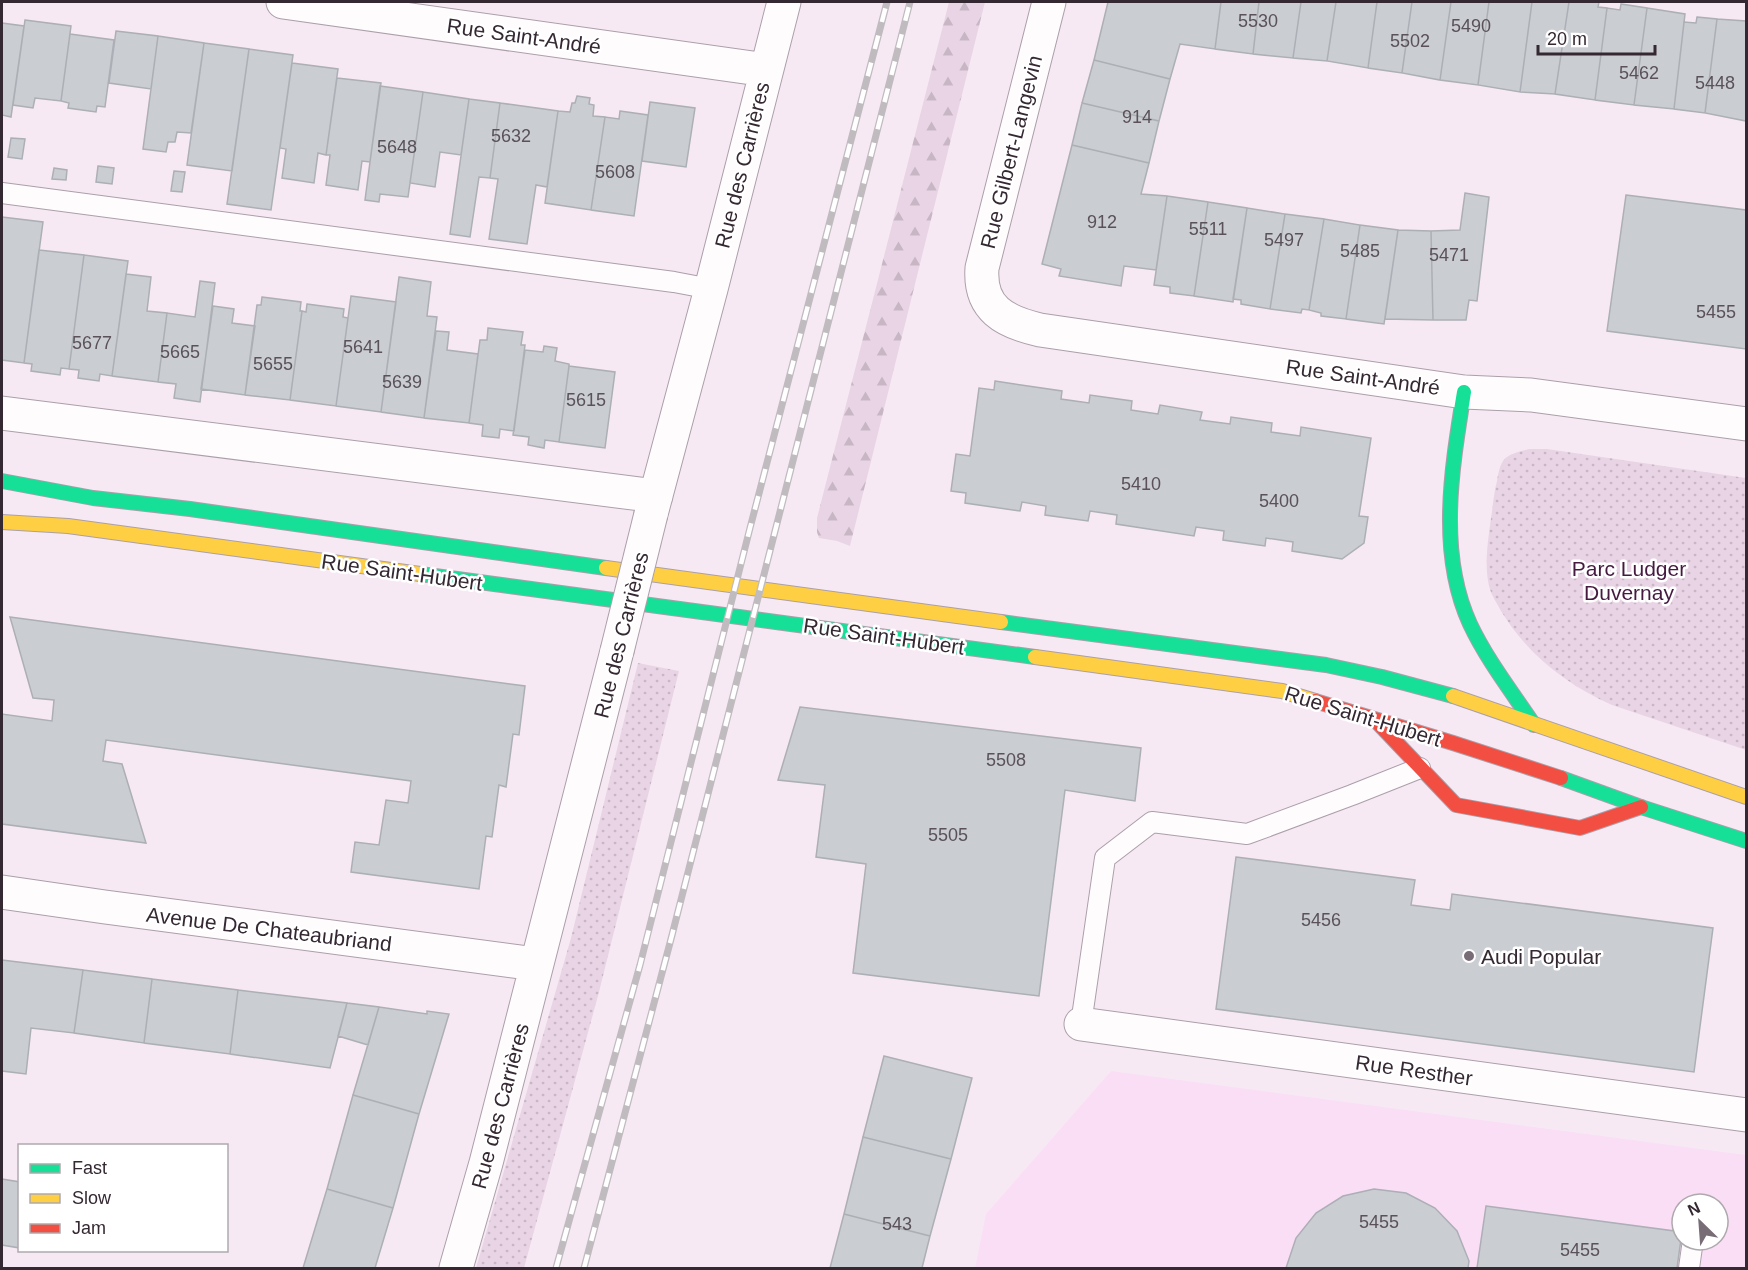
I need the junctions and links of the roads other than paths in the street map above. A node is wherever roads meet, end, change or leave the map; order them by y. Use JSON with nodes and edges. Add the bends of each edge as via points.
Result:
{"nodes":[{"id":1,"x":283,"y":2,"type":"edge"},
{"id":2,"x":784,"y":2,"type":"edge"},
{"id":3,"x":1049,"y":2,"type":"edge"},
{"id":4,"x":766,"y":70,"type":"junction"},
{"id":5,"x":2,"y":193,"type":"edge"},
{"id":6,"x":711,"y":289,"type":"junction"},
{"id":7,"x":990,"y":302,"type":"joint"},
{"id":8,"x":1464,"y":392,"type":"junction"},
{"id":9,"x":2,"y":413,"type":"edge"},
{"id":10,"x":1746,"y":423,"type":"edge"},
{"id":11,"x":2,"y":481,"type":"edge"},
{"id":12,"x":653,"y":505,"type":"junction"},
{"id":13,"x":2,"y":522,"type":"edge"},
{"id":14,"x":1376,"y":721,"type":"junction"},
{"id":15,"x":1534,"y":725,"type":"junction"},
{"id":16,"x":1420,"y":768,"type":"junction"},
{"id":17,"x":1746,"y":797,"type":"edge"},
{"id":18,"x":1641,"y":807,"type":"junction"},
{"id":19,"x":1746,"y":841,"type":"edge"},
{"id":20,"x":2,"y":892,"type":"edge"},
{"id":21,"x":536,"y":964,"type":"junction"},
{"id":22,"x":1081,"y":1024,"type":"joint"},
{"id":23,"x":1746,"y":1115,"type":"edge"},
{"id":24,"x":1691,"y":1252,"type":"edge"},
{"id":25,"x":456,"y":1269,"type":"edge"},
{"id":26,"x":1689,"y":1269,"type":"edge"}],
"edges":[{"from":1,"to":4,"type":"street","name":"Rue Saint-André"},
{"from":2,"to":4,"type":"street","name":"Rue des Carrières"},
{"from":3,"to":7,"type":"street","name":"Rue Gilbert-Langevin","via":[[982,268],[984,291]]},
{"from":4,"to":6,"type":"street","name":"Rue des Carrières"},
{"from":5,"to":6,"type":"lane"},
{"from":6,"to":12,"type":"street","name":"Rue des Carrières"},
{"from":7,"to":8,"type":"street","name":"Rue Saint-André","via":[[1009,321],[1040,330]]},
{"from":8,"to":10,"type":"street","name":"Rue Saint-André","via":[[1530,394]]},
{"from":8,"to":15,"type":"street","via":[[1451,508],[1452,549],[1460,597],[1490,659]]},
{"from":9,"to":12,"type":"street"},
{"from":11,"to":15,"type":"street","name":"Rue Saint-Hubert","via":[[93,498],[1326,665],[1447,694]]},
{"from":12,"to":21,"type":"street","name":"Rue des Carrières","bridge":true},
{"from":13,"to":14,"type":"street","name":"Rue Saint-Hubert","via":[[68,526],[1282,691]]},
{"from":14,"to":16,"type":"street"},
{"from":14,"to":18,"type":"street","name":"Rue Saint-Hubert"},
{"from":15,"to":17,"type":"street","name":"Rue Saint-Hubert"},
{"from":16,"to":18,"type":"street","via":[[1456,805],[1580,828]]},
{"from":16,"to":22,"type":"lane","via":[[1247,834],[1152,822],[1105,858]]},
{"from":18,"to":19,"type":"street","name":"Rue Saint-Hubert"},
{"from":20,"to":21,"type":"street","name":"Avenue De Chateaubriand"},
{"from":21,"to":25,"type":"street","name":"Rue des Carrières"},
{"from":22,"to":23,"type":"street","name":"Rue Resther"},
{"from":24,"to":26,"type":"lane"}]}
